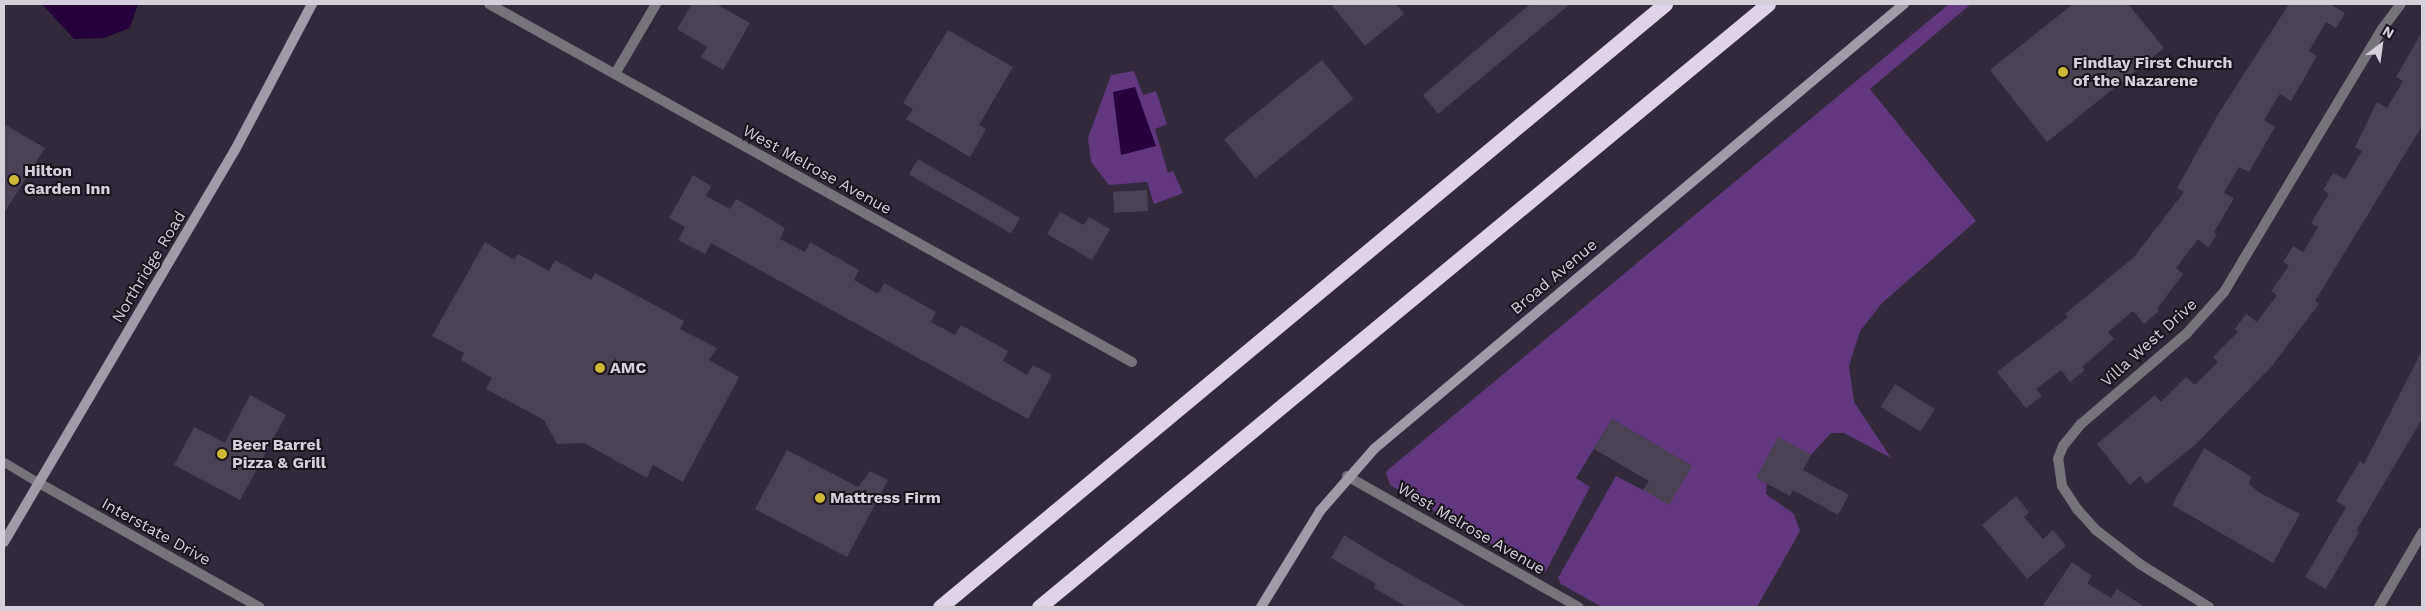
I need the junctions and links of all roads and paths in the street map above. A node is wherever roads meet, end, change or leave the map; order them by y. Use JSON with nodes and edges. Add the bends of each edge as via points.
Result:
{"nodes":[{"id":1,"x":312,"y":4,"type":"edge"},
{"id":2,"x":489,"y":4,"type":"edge"},
{"id":3,"x":656,"y":4,"type":"edge"},
{"id":4,"x":1666,"y":4,"type":"edge"},
{"id":5,"x":1768,"y":4,"type":"edge"},
{"id":6,"x":1904,"y":4,"type":"edge"},
{"id":7,"x":2401,"y":4,"type":"edge"},
{"id":8,"x":614,"y":74,"type":"junction"},
{"id":9,"x":1132,"y":362,"type":"dead end"},
{"id":10,"x":4,"y":462,"type":"edge"},
{"id":11,"x":1348,"y":476,"type":"junction"},
{"id":12,"x":39,"y":483,"type":"junction"},
{"id":13,"x":2422,"y":533,"type":"edge"},
{"id":14,"x":4,"y":542,"type":"edge"},
{"id":15,"x":259,"y":607,"type":"edge"},
{"id":16,"x":940,"y":607,"type":"edge"},
{"id":17,"x":1039,"y":607,"type":"edge"},
{"id":18,"x":1261,"y":607,"type":"edge"},
{"id":19,"x":1579,"y":607,"type":"edge"},
{"id":20,"x":2209,"y":607,"type":"edge"},
{"id":21,"x":2379,"y":607,"type":"edge"}],
"edges":[{"from":1,"to":12,"type":"main road","name":"Northridge Road","via":[[236,150]]},
{"from":2,"to":8,"type":"street","name":"West Melrose Avenue"},
{"from":3,"to":8,"type":"street"},
{"from":4,"to":16,"type":"highway"},
{"from":5,"to":17,"type":"highway"},
{"from":6,"to":11,"type":"main road","name":"Broad Avenue","via":[[1416,412]]},
{"from":7,"to":20,"type":"street","name":"Villa West Drive","via":[[2382,29],[2224,292],[2187,333],[2081,424],[2063,446],[2058,459],[2062,486],[2096,530],[2140,564]]},
{"from":8,"to":9,"type":"street","name":"West Melrose Avenue"},
{"from":10,"to":12,"type":"lane"},
{"from":11,"to":18,"type":"main road","name":"Broad Avenue","via":[[1320,511]]},
{"from":11,"to":19,"type":"street","name":"West Melrose Avenue"},
{"from":12,"to":14,"type":"main road","name":"Northridge Road"},
{"from":12,"to":15,"type":"street","name":"Interstate Drive"},
{"from":13,"to":21,"type":"street"}]}
